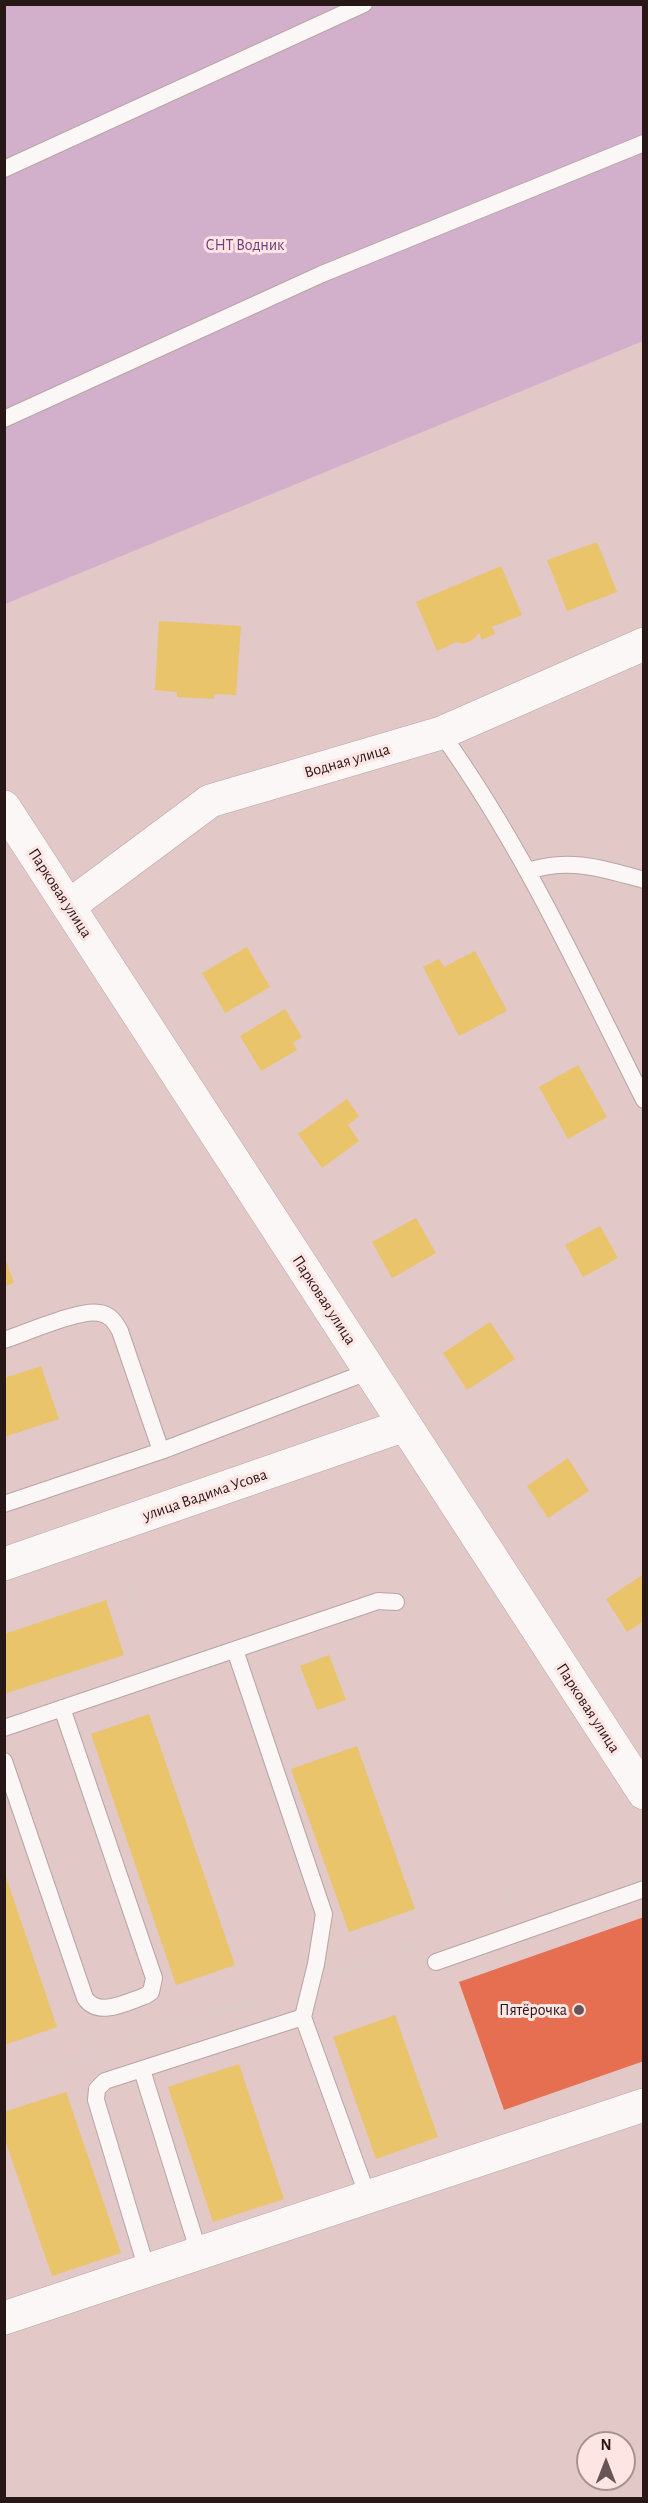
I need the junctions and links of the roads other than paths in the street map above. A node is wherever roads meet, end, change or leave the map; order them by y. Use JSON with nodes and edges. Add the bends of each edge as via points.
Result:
{"nodes":[{"id":1,"x":364,"y":4,"type":"edge"},
{"id":2,"x":644,"y":143,"type":"edge"},
{"id":3,"x":4,"y":169,"type":"edge"},
{"id":4,"x":4,"y":419,"type":"edge"},
{"id":5,"x":644,"y":644,"type":"edge"},
{"id":6,"x":441,"y":734,"type":"junction"},
{"id":7,"x":4,"y":807,"type":"edge"},
{"id":8,"x":529,"y":870,"type":"junction"},
{"id":9,"x":644,"y":880,"type":"edge"},
{"id":10,"x":69,"y":906,"type":"junction"},
{"id":11,"x":644,"y":1100,"type":"edge"},
{"id":12,"x":4,"y":1340,"type":"edge"},
{"id":13,"x":370,"y":1371,"type":"junction"},
{"id":14,"x":405,"y":1425,"type":"junction"},
{"id":15,"x":161,"y":1452,"type":"junction"},
{"id":16,"x":4,"y":1504,"type":"edge"},
{"id":17,"x":4,"y":1564,"type":"edge"},
{"id":18,"x":396,"y":1602,"type":"dead end"},
{"id":19,"x":235,"y":1650,"type":"junction"},
{"id":20,"x":62,"y":1708,"type":"junction"},
{"id":21,"x":4,"y":1728,"type":"edge"},
{"id":22,"x":4,"y":1761,"type":"edge"},
{"id":23,"x":644,"y":1793,"type":"edge"},
{"id":24,"x":644,"y":1889,"type":"edge"},
{"id":25,"x":436,"y":1962,"type":"dead end"},
{"id":26,"x":303,"y":2017,"type":"junction"},
{"id":27,"x":142,"y":2070,"type":"junction"},
{"id":28,"x":644,"y":2105,"type":"edge"},
{"id":29,"x":368,"y":2197,"type":"junction"},
{"id":30,"x":199,"y":2253,"type":"junction"},
{"id":31,"x":147,"y":2270,"type":"junction"},
{"id":32,"x":4,"y":2318,"type":"edge"}],
"edges":[{"from":1,"to":3,"type":"lane"},
{"from":2,"to":4,"type":"lane","via":[[322,274]]},
{"from":5,"to":6,"type":"street","name":"Водная улица"},
{"from":6,"to":8,"type":"lane","via":[[476,782]]},
{"from":6,"to":10,"type":"street","name":"Водная улица","via":[[210,801]]},
{"from":7,"to":10,"type":"street","name":"Парковая улица"},
{"from":8,"to":9,"type":"lane","via":[[566,864],[598,867]]},
{"from":8,"to":11,"type":"lane"},
{"from":10,"to":13,"type":"street","name":"Парковая улица"},
{"from":12,"to":15,"type":"lane","via":[[84,1313],[100,1312],[113,1319]]},
{"from":13,"to":14,"type":"street","name":"Парковая улица"},
{"from":13,"to":15,"type":"lane"},
{"from":14,"to":17,"type":"street","name":"улица Вадима Усова"},
{"from":14,"to":23,"type":"street","name":"Парковая улица"},
{"from":15,"to":16,"type":"lane"},
{"from":18,"to":19,"type":"lane","via":[[378,1601]]},
{"from":19,"to":20,"type":"lane"},
{"from":19,"to":26,"type":"lane","via":[[324,1914]]},
{"from":20,"to":21,"type":"lane"},
{"from":20,"to":22,"type":"lane","via":[[154,1978],[151,1992],[112,2007],[89,2005]]},
{"from":24,"to":25,"type":"lane"},
{"from":26,"to":27,"type":"lane"},
{"from":26,"to":29,"type":"lane"},
{"from":27,"to":30,"type":"lane"},
{"from":27,"to":31,"type":"lane","via":[[105,2081],[97,2089],[96,2100]]},
{"from":28,"to":29,"type":"street"},
{"from":29,"to":30,"type":"street"},
{"from":30,"to":31,"type":"street"},
{"from":31,"to":32,"type":"street"}]}
